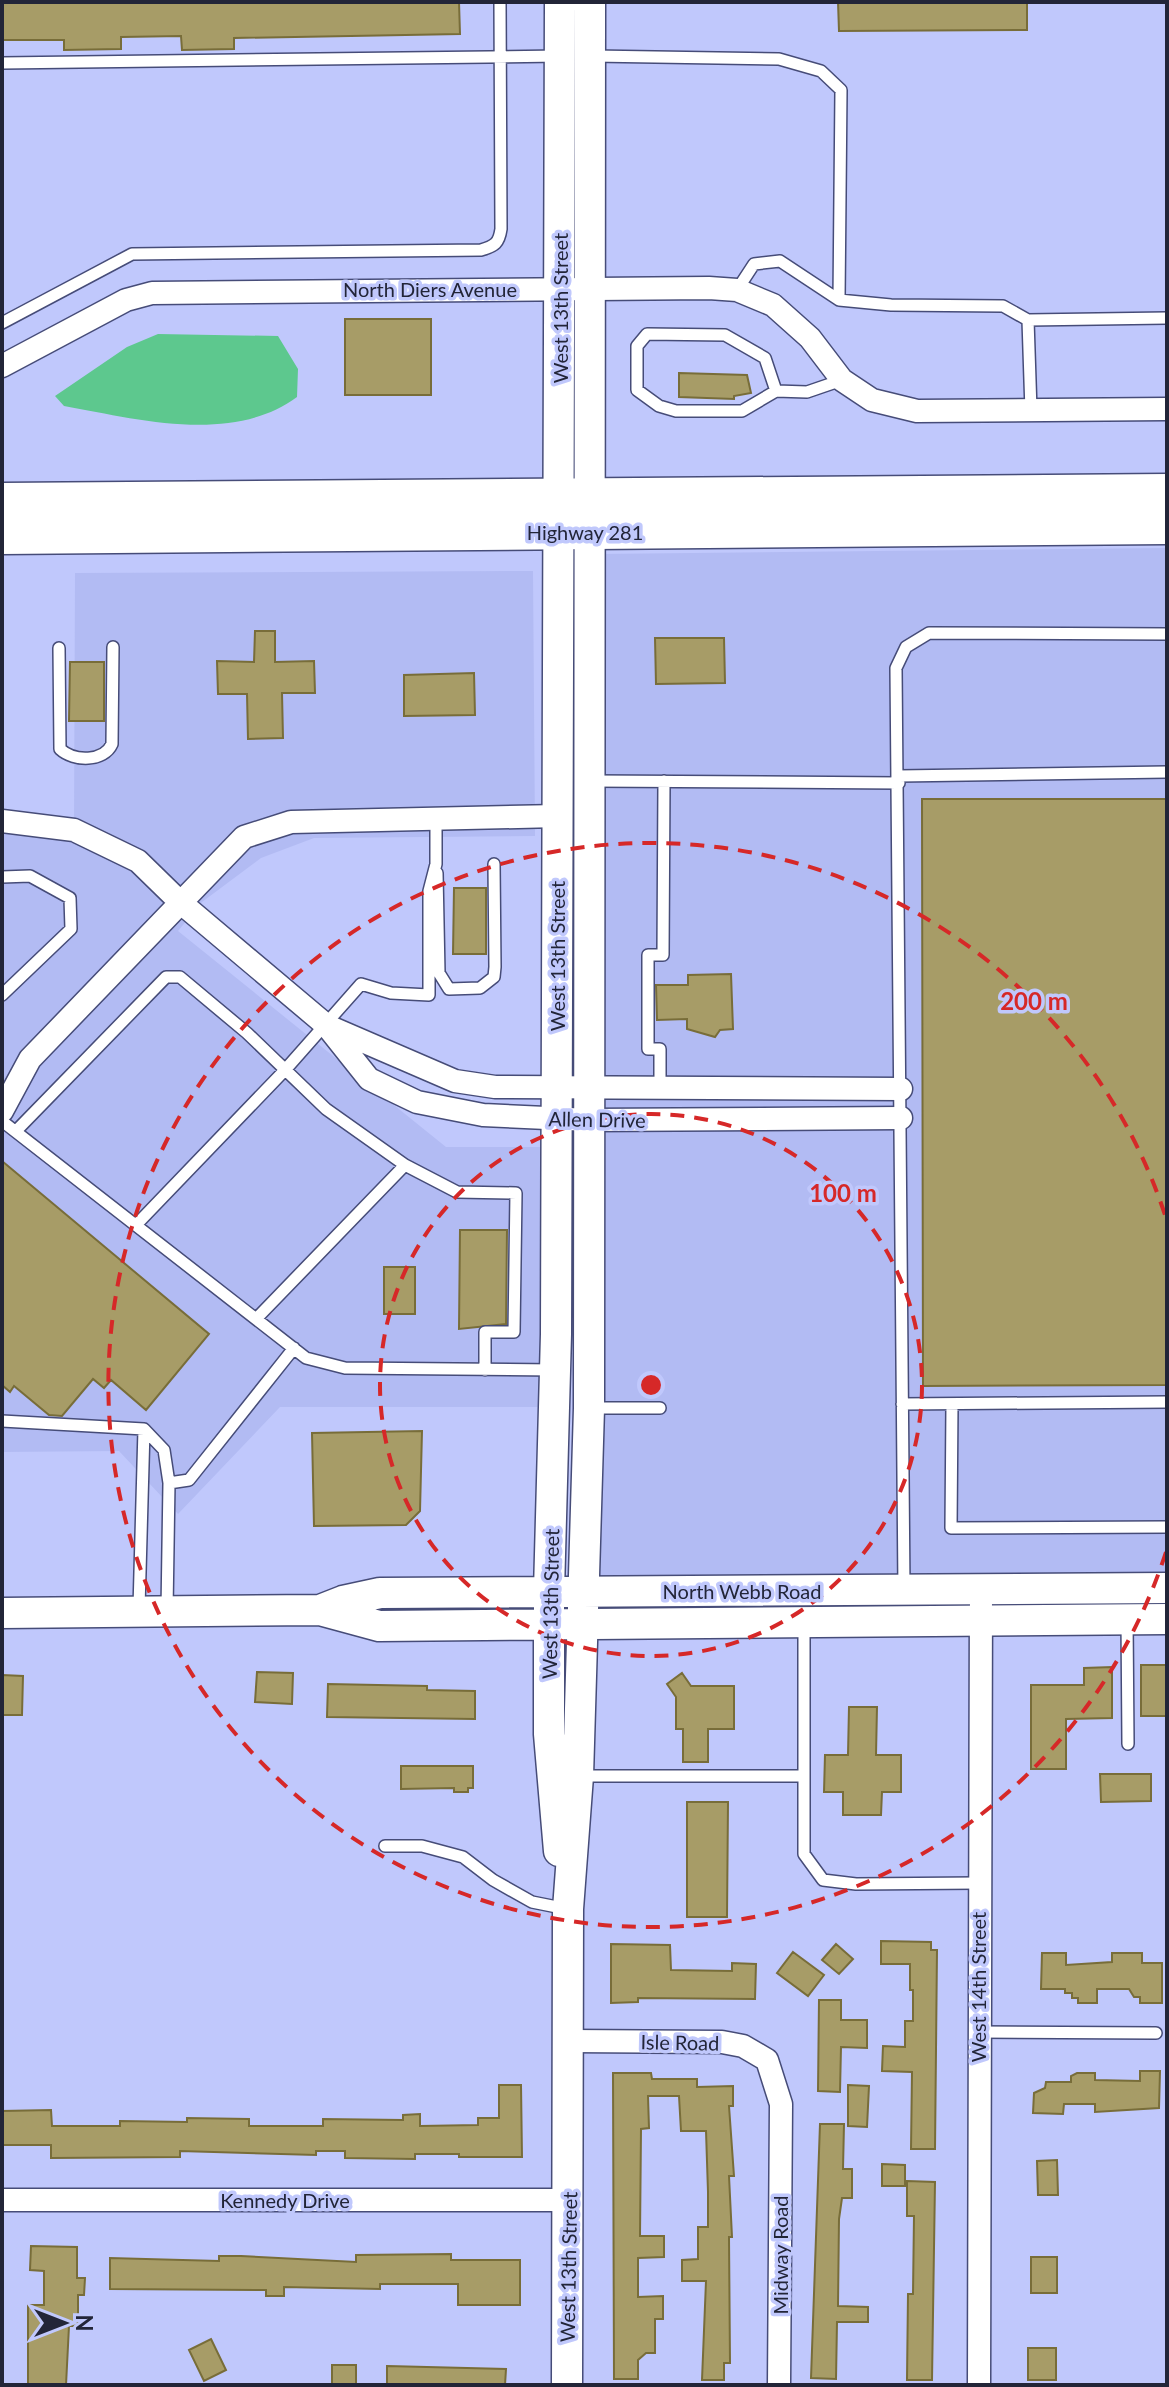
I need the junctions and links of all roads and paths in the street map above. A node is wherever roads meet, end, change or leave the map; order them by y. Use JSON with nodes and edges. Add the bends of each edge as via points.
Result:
{"nodes":[{"id":1,"x":500,"y":2,"type":"edge"},
{"id":2,"x":560,"y":2,"type":"edge"},
{"id":3,"x":590,"y":2,"type":"edge"},
{"id":4,"x":560,"y":56,"type":"junction"},
{"id":5,"x":590,"y":56,"type":"junction"},
{"id":6,"x":500,"y":57,"type":"junction"},
{"id":7,"x":2,"y":63,"type":"edge"},
{"id":8,"x":575,"y":288,"type":"junction"},
{"id":9,"x":737,"y":290,"type":"junction"},
{"id":10,"x":839,"y":300,"type":"junction"},
{"id":11,"x":1167,"y":318,"type":"edge"},
{"id":12,"x":1028,"y":320,"type":"junction"},
{"id":13,"x":2,"y":323,"type":"edge"},
{"id":14,"x":2,"y":366,"type":"edge"},
{"id":15,"x":842,"y":380,"type":"junction"},
{"id":16,"x":776,"y":391,"type":"junction"},
{"id":17,"x":1167,"y":409,"type":"edge"},
{"id":18,"x":1031,"y":411,"type":"junction"},
{"id":19,"x":1167,"y":492,"type":"edge"},
{"id":20,"x":2,"y":501,"type":"edge"},
{"id":21,"x":575,"y":514,"type":"junction"},
{"id":22,"x":1167,"y":526,"type":"edge"},
{"id":23,"x":2,"y":536,"type":"edge"},
{"id":24,"x":1167,"y":634,"type":"edge"},
{"id":25,"x":113,"y":647,"type":"dead end"},
{"id":26,"x":59,"y":648,"type":"dead end"},
{"id":27,"x":1167,"y":772,"type":"edge"},
{"id":28,"x":899,"y":780,"type":"junction"},
{"id":29,"x":591,"y":781,"type":"junction"},
{"id":30,"x":664,"y":781,"type":"junction"},
{"id":31,"x":558,"y":816,"type":"junction"},
{"id":32,"x":436,"y":819,"type":"junction"},
{"id":33,"x":2,"y":821,"type":"edge"},
{"id":34,"x":436,"y":864,"type":"junction"},
{"id":35,"x":494,"y":864,"type":"dead end"},
{"id":36,"x":2,"y":877,"type":"edge"},
{"id":37,"x":180,"y":902,"type":"junction"},
{"id":38,"x":2,"y":995,"type":"edge"},
{"id":39,"x":326,"y":1025,"type":"junction"},
{"id":40,"x":285,"y":1070,"type":"junction"},
{"id":41,"x":557,"y":1087,"type":"junction"},
{"id":42,"x":590,"y":1088,"type":"junction"},
{"id":43,"x":660,"y":1088,"type":"junction"},
{"id":44,"x":901,"y":1089,"type":"junction"},
{"id":45,"x":2,"y":1111,"type":"edge"},
{"id":46,"x":901,"y":1118,"type":"junction"},
{"id":47,"x":557,"y":1119,"type":"junction"},
{"id":48,"x":590,"y":1120,"type":"junction"},
{"id":49,"x":2,"y":1121,"type":"edge"},
{"id":50,"x":16,"y":1131,"type":"junction"},
{"id":51,"x":405,"y":1165,"type":"junction"},
{"id":52,"x":136,"y":1225,"type":"junction"},
{"id":53,"x":256,"y":1319,"type":"junction"},
{"id":54,"x":294,"y":1348,"type":"junction"},
{"id":55,"x":485,"y":1370,"type":"junction"},
{"id":56,"x":555,"y":1370,"type":"junction"},
{"id":57,"x":1167,"y":1402,"type":"edge"},
{"id":58,"x":902,"y":1404,"type":"junction"},
{"id":59,"x":952,"y":1404,"type":"junction"},
{"id":60,"x":589,"y":1408,"type":"junction"},
{"id":61,"x":660,"y":1408,"type":"dead end"},
{"id":62,"x":2,"y":1421,"type":"edge"},
{"id":63,"x":144,"y":1429,"type":"junction"},
{"id":64,"x":169,"y":1483,"type":"junction"},
{"id":65,"x":1167,"y":1527,"type":"edge"},
{"id":66,"x":1167,"y":1588,"type":"edge"},
{"id":67,"x":904,"y":1590,"type":"junction"},
{"id":68,"x":981,"y":1590,"type":"junction"},
{"id":69,"x":549,"y":1591,"type":"junction"},
{"id":70,"x":583,"y":1591,"type":"junction"},
{"id":71,"x":320,"y":1610,"type":"junction"},
{"id":72,"x":153,"y":1612,"type":"junction"},
{"id":73,"x":2,"y":1613,"type":"edge"},
{"id":74,"x":1127,"y":1619,"type":"junction"},
{"id":75,"x":1167,"y":1619,"type":"edge"},
{"id":76,"x":981,"y":1620,"type":"junction"},
{"id":77,"x":804,"y":1622,"type":"junction"},
{"id":78,"x":549,"y":1626,"type":"junction"},
{"id":79,"x":582,"y":1626,"type":"junction"},
{"id":80,"x":1128,"y":1744,"type":"dead end"},
{"id":81,"x":564,"y":1776,"type":"junction"},
{"id":82,"x":802,"y":1776,"type":"junction"},
{"id":83,"x":385,"y":1846,"type":"dead end"},
{"id":84,"x":978,"y":1883,"type":"junction"},
{"id":85,"x":568,"y":1909,"type":"junction"},
{"id":86,"x":978,"y":2032,"type":"junction"},
{"id":87,"x":1156,"y":2033,"type":"dead end"},
{"id":88,"x":570,"y":2041,"type":"junction"},
{"id":89,"x":781,"y":2125,"type":"joint"},
{"id":90,"x":2,"y":2200,"type":"edge"},
{"id":91,"x":569,"y":2200,"type":"junction"},
{"id":92,"x":567,"y":2385,"type":"edge"},
{"id":93,"x":779,"y":2385,"type":"edge"},
{"id":94,"x":979,"y":2385,"type":"edge"}],
"edges":[{"from":1,"to":6,"type":"lane"},
{"from":2,"to":4,"type":"main road","name":"West 13th Street"},
{"from":3,"to":5,"type":"main road","name":"West 13th Street"},
{"from":4,"to":5,"type":"lane"},
{"from":4,"to":6,"type":"lane"},
{"from":4,"to":8,"type":"main road","name":"West 13th Street"},
{"from":5,"to":8,"type":"main road","name":"West 13th Street"},
{"from":5,"to":10,"type":"lane","via":[[779,59],[821,71],[841,90]]},
{"from":6,"to":7,"type":"lane"},
{"from":6,"to":13,"type":"lane","via":[[501,229],[494,247],[132,254]]},
{"from":8,"to":9,"type":"street","name":"North Diers Avenue"},
{"from":8,"to":14,"type":"street","name":"North Diers Avenue","via":[[152,293],[126,300]]},
{"from":8,"to":21,"type":"main road","name":"West 13th Street"},
{"from":9,"to":10,"type":"lane","via":[[754,264],[780,261]]},
{"from":9,"to":15,"type":"street","name":"North Diers Avenue","via":[[773,305],[810,338]]},
{"from":10,"to":12,"type":"lane","via":[[1003,306]]},
{"from":11,"to":12,"type":"lane"},
{"from":12,"to":18,"type":"lane"},
{"from":15,"to":16,"type":"lane","via":[[807,392]]},
{"from":15,"to":18,"type":"street","name":"North Diers Avenue","via":[[872,400],[917,411]]},
{"from":16,"to":16,"type":"lane","via":[[742,411],[659,406],[637,390],[637,346],[647,334],[734,338],[765,358]]},
{"from":17,"to":18,"type":"street","name":"North Diers Avenue"},
{"from":19,"to":21,"type":"highway","name":"Highway 281"},
{"from":20,"to":21,"type":"highway","name":"Highway 281"},
{"from":21,"to":22,"type":"highway","name":"Highway 281"},
{"from":21,"to":23,"type":"highway","name":"Highway 281"},
{"from":21,"to":29,"type":"main road","name":"West 13th Street"},
{"from":21,"to":31,"type":"main road","name":"West 13th Street"},
{"from":24,"to":28,"type":"lane","via":[[929,633],[906,647],[896,668]]},
{"from":25,"to":26,"type":"lane","via":[[112,744],[100,757],[60,749]]},
{"from":27,"to":28,"type":"lane"},
{"from":28,"to":30,"type":"lane"},
{"from":28,"to":44,"type":"lane"},
{"from":29,"to":30,"type":"lane"},
{"from":29,"to":42,"type":"main road","name":"West 13th Street"},
{"from":30,"to":43,"type":"lane","via":[[663,955],[648,955],[648,1049],[660,1049]]},
{"from":31,"to":32,"type":"street"},
{"from":31,"to":41,"type":"main road","name":"West 13th Street"},
{"from":32,"to":34,"type":"lane"},
{"from":32,"to":37,"type":"street","via":[[291,822],[251,834]]},
{"from":33,"to":37,"type":"street","name":"Allen Drive","via":[[74,830],[138,861]]},
{"from":34,"to":35,"type":"lane","via":[[439,973],[449,989],[461,991],[480,988],[494,977]]},
{"from":34,"to":39,"type":"lane","via":[[429,891],[429,995],[391,993],[361,984]]},
{"from":36,"to":38,"type":"lane","via":[[30,876],[70,898],[71,929]]},
{"from":37,"to":39,"type":"street","name":"Allen Drive"},
{"from":37,"to":45,"type":"street","via":[[30,1059]]},
{"from":39,"to":40,"type":"lane"},
{"from":39,"to":41,"type":"street","name":"Allen Drive","via":[[455,1081]]},
{"from":39,"to":47,"type":"street","name":"Allen Drive","via":[[369,1079],[417,1102],[483,1115]]},
{"from":40,"to":50,"type":"lane","via":[[180,977],[166,977]]},
{"from":40,"to":51,"type":"lane","via":[[326,1109]]},
{"from":40,"to":52,"type":"lane"},
{"from":41,"to":42,"type":"street","name":"Allen Drive"},
{"from":41,"to":47,"type":"main road","name":"West 13th Street"},
{"from":42,"to":43,"type":"street","name":"Allen Drive"},
{"from":42,"to":48,"type":"main road","name":"West 13th Street"},
{"from":43,"to":44,"type":"street","name":"Allen Drive"},
{"from":44,"to":46,"type":"lane"},
{"from":46,"to":48,"type":"street","name":"Allen Drive"},
{"from":46,"to":58,"type":"lane"},
{"from":47,"to":48,"type":"street","name":"Allen Drive"},
{"from":47,"to":56,"type":"main road","name":"West 13th Street"},
{"from":48,"to":60,"type":"main road","name":"West 13th Street"},
{"from":49,"to":50,"type":"lane"},
{"from":50,"to":52,"type":"lane"},
{"from":51,"to":53,"type":"lane"},
{"from":51,"to":55,"type":"lane","via":[[457,1192],[516,1193],[514,1332],[485,1332]]},
{"from":52,"to":53,"type":"lane"},
{"from":53,"to":54,"type":"lane"},
{"from":54,"to":55,"type":"lane","via":[[306,1358],[345,1368]]},
{"from":54,"to":64,"type":"lane","via":[[189,1480]]},
{"from":55,"to":56,"type":"lane"},
{"from":56,"to":69,"type":"main road","name":"West 13th Street"},
{"from":57,"to":59,"type":"lane"},
{"from":58,"to":59,"type":"lane"},
{"from":58,"to":67,"type":"lane"},
{"from":59,"to":65,"type":"lane","via":[[951,1528]]},
{"from":60,"to":61,"type":"lane"},
{"from":60,"to":70,"type":"main road","name":"West 13th Street"},
{"from":62,"to":63,"type":"lane"},
{"from":63,"to":64,"type":"lane","via":[[164,1450]]},
{"from":63,"to":72,"type":"lane"},
{"from":64,"to":72,"type":"lane"},
{"from":66,"to":68,"type":"main road","name":"North Webb Road"},
{"from":67,"to":68,"type":"main road","name":"North Webb Road"},
{"from":67,"to":70,"type":"main road","name":"North Webb Road"},
{"from":68,"to":76,"type":"street","name":"West 14th Street"},
{"from":69,"to":70,"type":"main road","name":"North Webb Road"},
{"from":69,"to":71,"type":"main road","name":"North Webb Road","via":[[380,1593]]},
{"from":69,"to":78,"type":"main road","name":"West 13th Street"},
{"from":70,"to":79,"type":"main road","name":"West 13th Street"},
{"from":71,"to":72,"type":"main road","name":"North Webb Road"},
{"from":71,"to":78,"type":"main road","name":"North Webb Road","via":[[379,1626]]},
{"from":72,"to":73,"type":"main road","name":"North Webb Road"},
{"from":74,"to":75,"type":"main road","name":"North Webb Road"},
{"from":74,"to":76,"type":"main road","name":"North Webb Road"},
{"from":74,"to":80,"type":"lane"},
{"from":76,"to":77,"type":"main road","name":"North Webb Road"},
{"from":76,"to":84,"type":"street","name":"West 14th Street"},
{"from":77,"to":79,"type":"main road","name":"North Webb Road"},
{"from":77,"to":82,"type":"lane"},
{"from":78,"to":79,"type":"main road","name":"North Webb Road"},
{"from":78,"to":81,"type":"main road","name":"West 13th Street"},
{"from":79,"to":81,"type":"main road","name":"West 13th Street"},
{"from":81,"to":82,"type":"lane"},
{"from":81,"to":85,"type":"main road","name":"West 13th Street"},
{"from":82,"to":84,"type":"lane","via":[[804,1854],[823,1880]]},
{"from":83,"to":85,"type":"lane","via":[[422,1846],[463,1857],[532,1902]]},
{"from":84,"to":86,"type":"street","name":"West 14th Street"},
{"from":85,"to":88,"type":"main road","name":"West 13th Street"},
{"from":86,"to":87,"type":"lane"},
{"from":86,"to":94,"type":"street","name":"West 14th Street"},
{"from":88,"to":89,"type":"street","name":"Isle Road","via":[[743,2046],[767,2060],[781,2104]]},
{"from":88,"to":91,"type":"main road","name":"West 13th Street"},
{"from":89,"to":93,"type":"street","name":"Midway Road"},
{"from":90,"to":91,"type":"street","name":"Kennedy Drive"},
{"from":91,"to":92,"type":"main road","name":"West 13th Street"}]}
